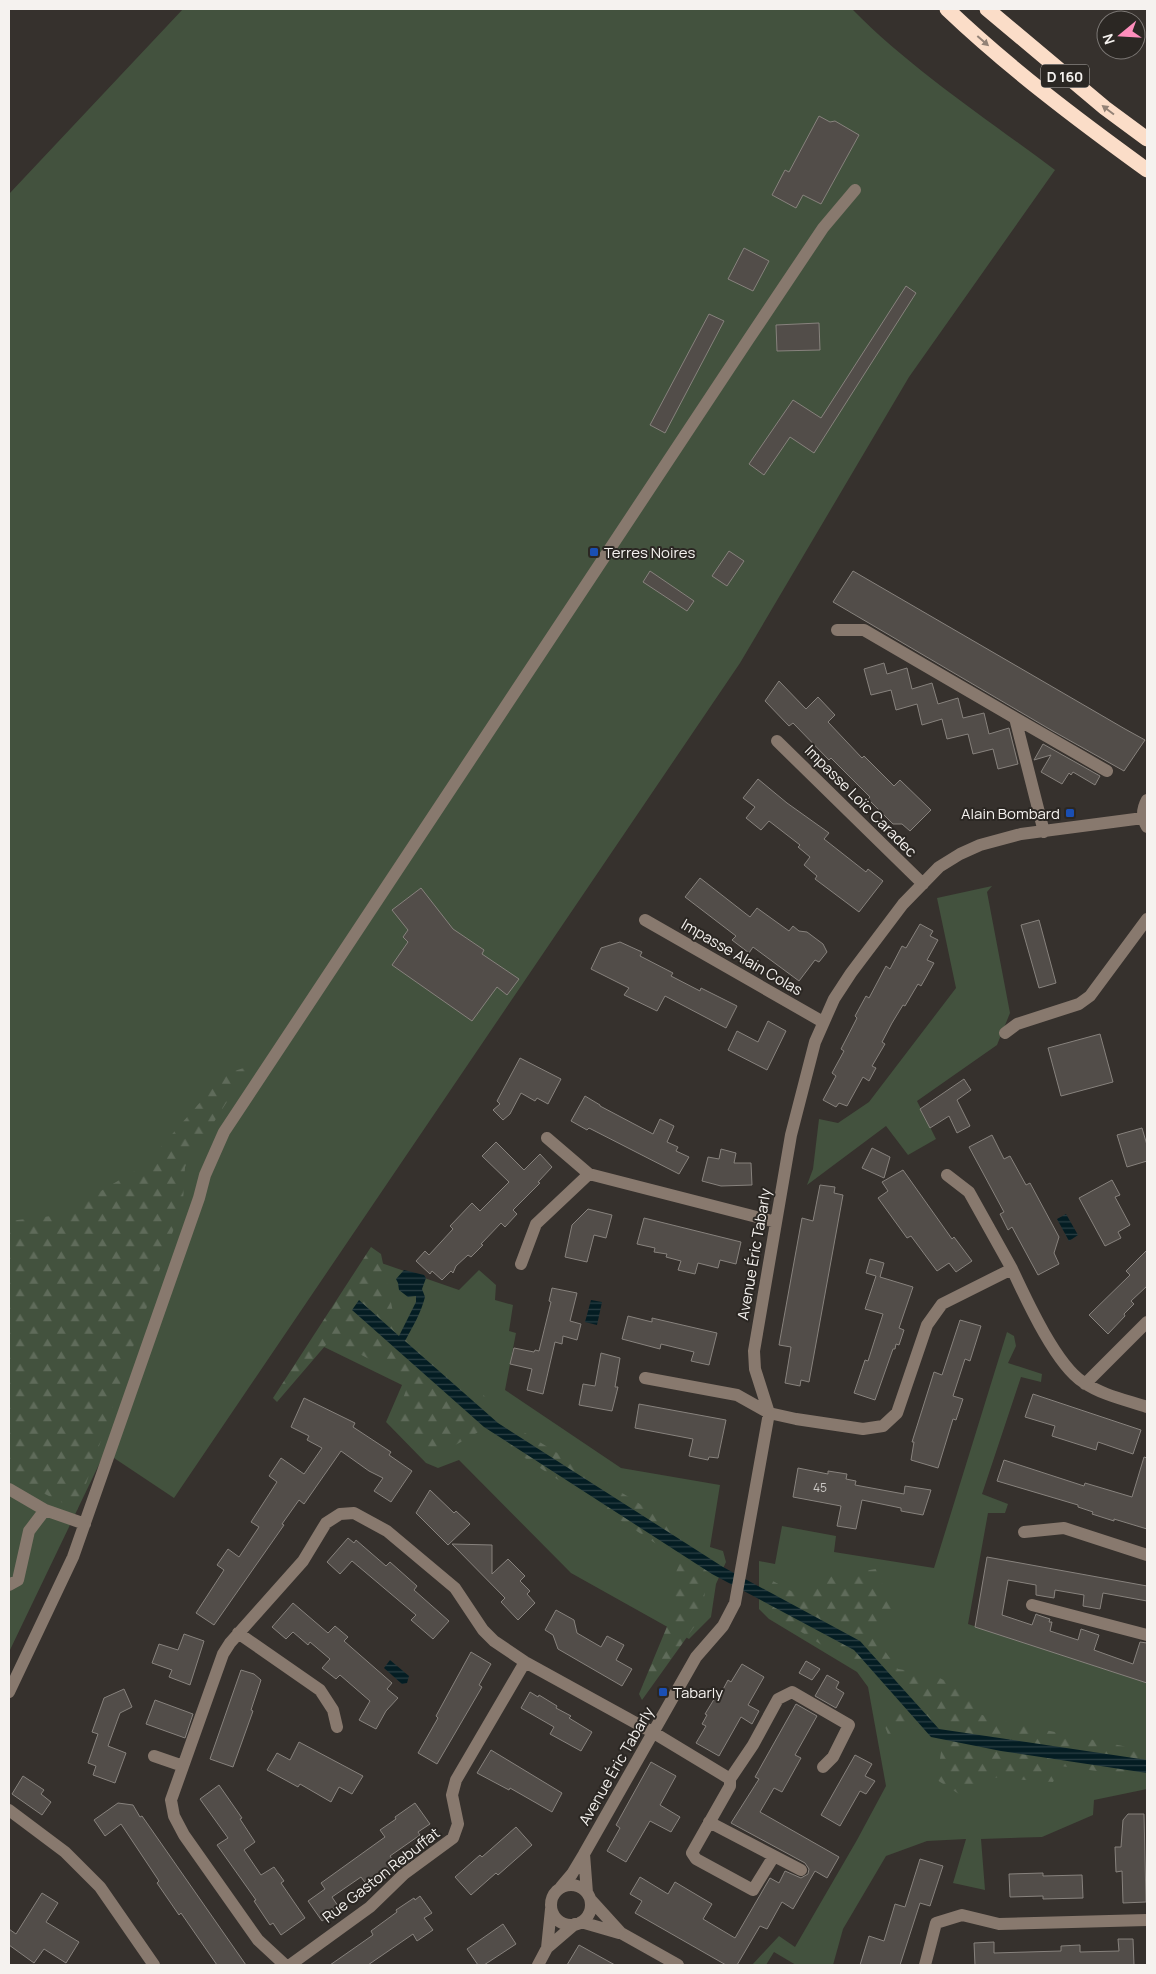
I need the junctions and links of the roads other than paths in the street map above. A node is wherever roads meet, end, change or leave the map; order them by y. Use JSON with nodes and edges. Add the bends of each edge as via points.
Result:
{"nodes":[{"id":1,"x":947,"y":9,"type":"edge"},
{"id":2,"x":987,"y":9,"type":"edge"},
{"id":3,"x":1147,"y":138,"type":"edge"},
{"id":4,"x":1147,"y":170,"type":"edge"},
{"id":5,"x":856,"y":190,"type":"dead end"},
{"id":6,"x":837,"y":630,"type":"dead end"},
{"id":7,"x":1015,"y":718,"type":"junction"},
{"id":8,"x":777,"y":741,"type":"dead end"},
{"id":9,"x":1107,"y":771,"type":"dead end"},
{"id":10,"x":1147,"y":800,"type":"edge"},
{"id":11,"x":1145,"y":822,"type":"edge"},
{"id":12,"x":1044,"y":832,"type":"junction"},
{"id":13,"x":923,"y":884,"type":"junction"},
{"id":14,"x":1147,"y":919,"type":"edge"},
{"id":15,"x":645,"y":920,"type":"dead end"},
{"id":16,"x":823,"y":1022,"type":"junction"},
{"id":17,"x":1005,"y":1033,"type":"dead end"},
{"id":18,"x":547,"y":1138,"type":"dead end"},
{"id":19,"x":589,"y":1174,"type":"junction"},
{"id":20,"x":947,"y":1175,"type":"dead end"},
{"id":21,"x":776,"y":1222,"type":"junction"},
{"id":22,"x":521,"y":1264,"type":"dead end"},
{"id":23,"x":1012,"y":1269,"type":"junction"},
{"id":24,"x":1147,"y":1322,"type":"edge"},
{"id":25,"x":645,"y":1378,"type":"dead end"},
{"id":26,"x":1085,"y":1384,"type":"junction"},
{"id":27,"x":1147,"y":1407,"type":"edge"},
{"id":28,"x":769,"y":1413,"type":"junction"},
{"id":29,"x":9,"y":1489,"type":"edge"},
{"id":30,"x":45,"y":1510,"type":"junction"},
{"id":31,"x":85,"y":1524,"type":"junction"},
{"id":32,"x":1024,"y":1532,"type":"dead end"},
{"id":33,"x":1147,"y":1555,"type":"edge"},
{"id":34,"x":9,"y":1585,"type":"edge"},
{"id":35,"x":1032,"y":1605,"type":"dead end"},
{"id":36,"x":238,"y":1633,"type":"junction"},
{"id":37,"x":1147,"y":1634,"type":"edge"},
{"id":38,"x":525,"y":1662,"type":"junction"},
{"id":39,"x":9,"y":1692,"type":"edge"},
{"id":40,"x":337,"y":1727,"type":"dead end"},
{"id":41,"x":654,"y":1733,"type":"junction"},
{"id":42,"x":154,"y":1756,"type":"dead end"},
{"id":43,"x":183,"y":1766,"type":"junction"},
{"id":44,"x":823,"y":1767,"type":"dead end"},
{"id":45,"x":730,"y":1779,"type":"junction"},
{"id":46,"x":9,"y":1810,"type":"edge"},
{"id":47,"x":710,"y":1822,"type":"junction"},
{"id":48,"x":584,"y":1854,"type":"junction"},
{"id":49,"x":774,"y":1856,"type":"junction"},
{"id":50,"x":801,"y":1870,"type":"dead end"},
{"id":51,"x":561,"y":1887,"type":"junction"},
{"id":52,"x":589,"y":1897,"type":"junction"},
{"id":53,"x":551,"y":1909,"type":"junction"},
{"id":54,"x":1147,"y":1920,"type":"edge"},
{"id":55,"x":578,"y":1923,"type":"junction"},
{"id":56,"x":621,"y":1933,"type":"junction"},
{"id":57,"x":547,"y":1948,"type":"junction"},
{"id":58,"x":154,"y":1965,"type":"edge"},
{"id":59,"x":285,"y":1965,"type":"edge"},
{"id":60,"x":290,"y":1965,"type":"edge"},
{"id":61,"x":538,"y":1965,"type":"edge"},
{"id":62,"x":678,"y":1965,"type":"edge"},
{"id":63,"x":925,"y":1965,"type":"edge"}],
"edges":[{"from":1,"to":4,"type":"highway","number":"D 160","one_way":true,"via":[[1030,82]]},
{"from":3,"to":2,"type":"highway","number":"D 160","one_way":true,"via":[[1105,108]]},
{"from":5,"to":31,"type":"street","via":[[823,228],[224,1132],[205,1175]]},
{"from":6,"to":7,"type":"street","via":[[864,630]]},
{"from":7,"to":9,"type":"street"},
{"from":7,"to":12,"type":"street"},
{"from":8,"to":13,"type":"street","name":"Impasse Loïc Caradec"},
{"from":10,"to":11,"type":"street","via":[[1144,805]]},
{"from":11,"to":12,"type":"street","name":"Avenue Éric Tabarly"},
{"from":12,"to":13,"type":"street","name":"Avenue Éric Tabarly","via":[[1021,834],[980,845],[939,867]]},
{"from":13,"to":16,"type":"street","name":"Avenue Éric Tabarly","via":[[903,904],[851,974]]},
{"from":14,"to":17,"type":"street","via":[[1090,996],[1079,1004],[1017,1024]]},
{"from":15,"to":16,"type":"street","name":"Impasse Alain Colas"},
{"from":16,"to":21,"type":"street","name":"Avenue Éric Tabarly","via":[[791,1135]]},
{"from":18,"to":19,"type":"street"},
{"from":19,"to":21,"type":"street"},
{"from":19,"to":22,"type":"street","via":[[536,1224]]},
{"from":20,"to":23,"type":"street","via":[[969,1192]]},
{"from":21,"to":28,"type":"street","name":"Avenue Éric Tabarly","via":[[754,1351],[755,1369]]},
{"from":23,"to":26,"type":"street","via":[[1064,1366]]},
{"from":23,"to":28,"type":"street","via":[[942,1304],[927,1325],[897,1413],[883,1426],[863,1429]]},
{"from":24,"to":26,"type":"street"},
{"from":25,"to":28,"type":"street","via":[[736,1395]]},
{"from":26,"to":27,"type":"street"},
{"from":28,"to":41,"type":"street","name":"Avenue Éric Tabarly","via":[[735,1603],[723,1626],[696,1657]]},
{"from":29,"to":30,"type":"street"},
{"from":30,"to":31,"type":"street"},
{"from":30,"to":34,"type":"street","via":[[29,1532],[18,1580]]},
{"from":31,"to":39,"type":"street","via":[[73,1557]]},
{"from":32,"to":33,"type":"street","via":[[1064,1528]]},
{"from":35,"to":37,"type":"street"},
{"from":36,"to":38,"type":"street","via":[[303,1560],[326,1523],[340,1514],[354,1513],[387,1531],[455,1588],[483,1630]]},
{"from":36,"to":40,"type":"street","via":[[320,1690],[333,1710]]},
{"from":36,"to":43,"type":"street","via":[[223,1654]]},
{"from":38,"to":41,"type":"street"},
{"from":38,"to":60,"type":"street","name":"Rue Gaston Rebuffat","via":[[456,1780],[452,1795],[458,1824],[453,1838],[404,1874],[370,1907]]},
{"from":41,"to":45,"type":"street"},
{"from":41,"to":48,"type":"street","name":"Avenue Éric Tabarly"},
{"from":42,"to":43,"type":"street"},
{"from":43,"to":59,"type":"street","via":[[170,1800],[174,1816],[258,1940]]},
{"from":44,"to":45,"type":"street","via":[[833,1757],[849,1725],[792,1692],[778,1699]]},
{"from":45,"to":47,"type":"street","via":[[730,1786]]},
{"from":46,"to":58,"type":"street","via":[[65,1852],[100,1887]]},
{"from":47,"to":49,"type":"street"},
{"from":47,"to":49,"type":"street","via":[[692,1852],[696,1859],[745,1886],[754,1890]]},
{"from":48,"to":51,"type":"street","name":"Avenue Éric Tabarly"},
{"from":48,"to":52,"type":"street","name":"Avenue Éric Tabarly"},
{"from":49,"to":50,"type":"street"},
{"from":51,"to":52,"type":"street","via":[[573,1884]]},
{"from":51,"to":53,"type":"street","name":"Avenue Éric Tabarly","via":[[552,1896]]},
{"from":52,"to":55,"type":"street","name":"Avenue Éric Tabarly","via":[[591,1907]]},
{"from":52,"to":56,"type":"street"},
{"from":53,"to":55,"type":"street","via":[[558,1920],[569,1925]]},
{"from":53,"to":57,"type":"street","name":"Avenue Éric Tabarly"},
{"from":54,"to":63,"type":"street","via":[[999,1924],[962,1915],[936,1923]]},
{"from":55,"to":56,"type":"street"},
{"from":55,"to":57,"type":"street","name":"Avenue Éric Tabarly"},
{"from":56,"to":62,"type":"street"},
{"from":57,"to":61,"type":"street","name":"Avenue Éric Tabarly"}]}
